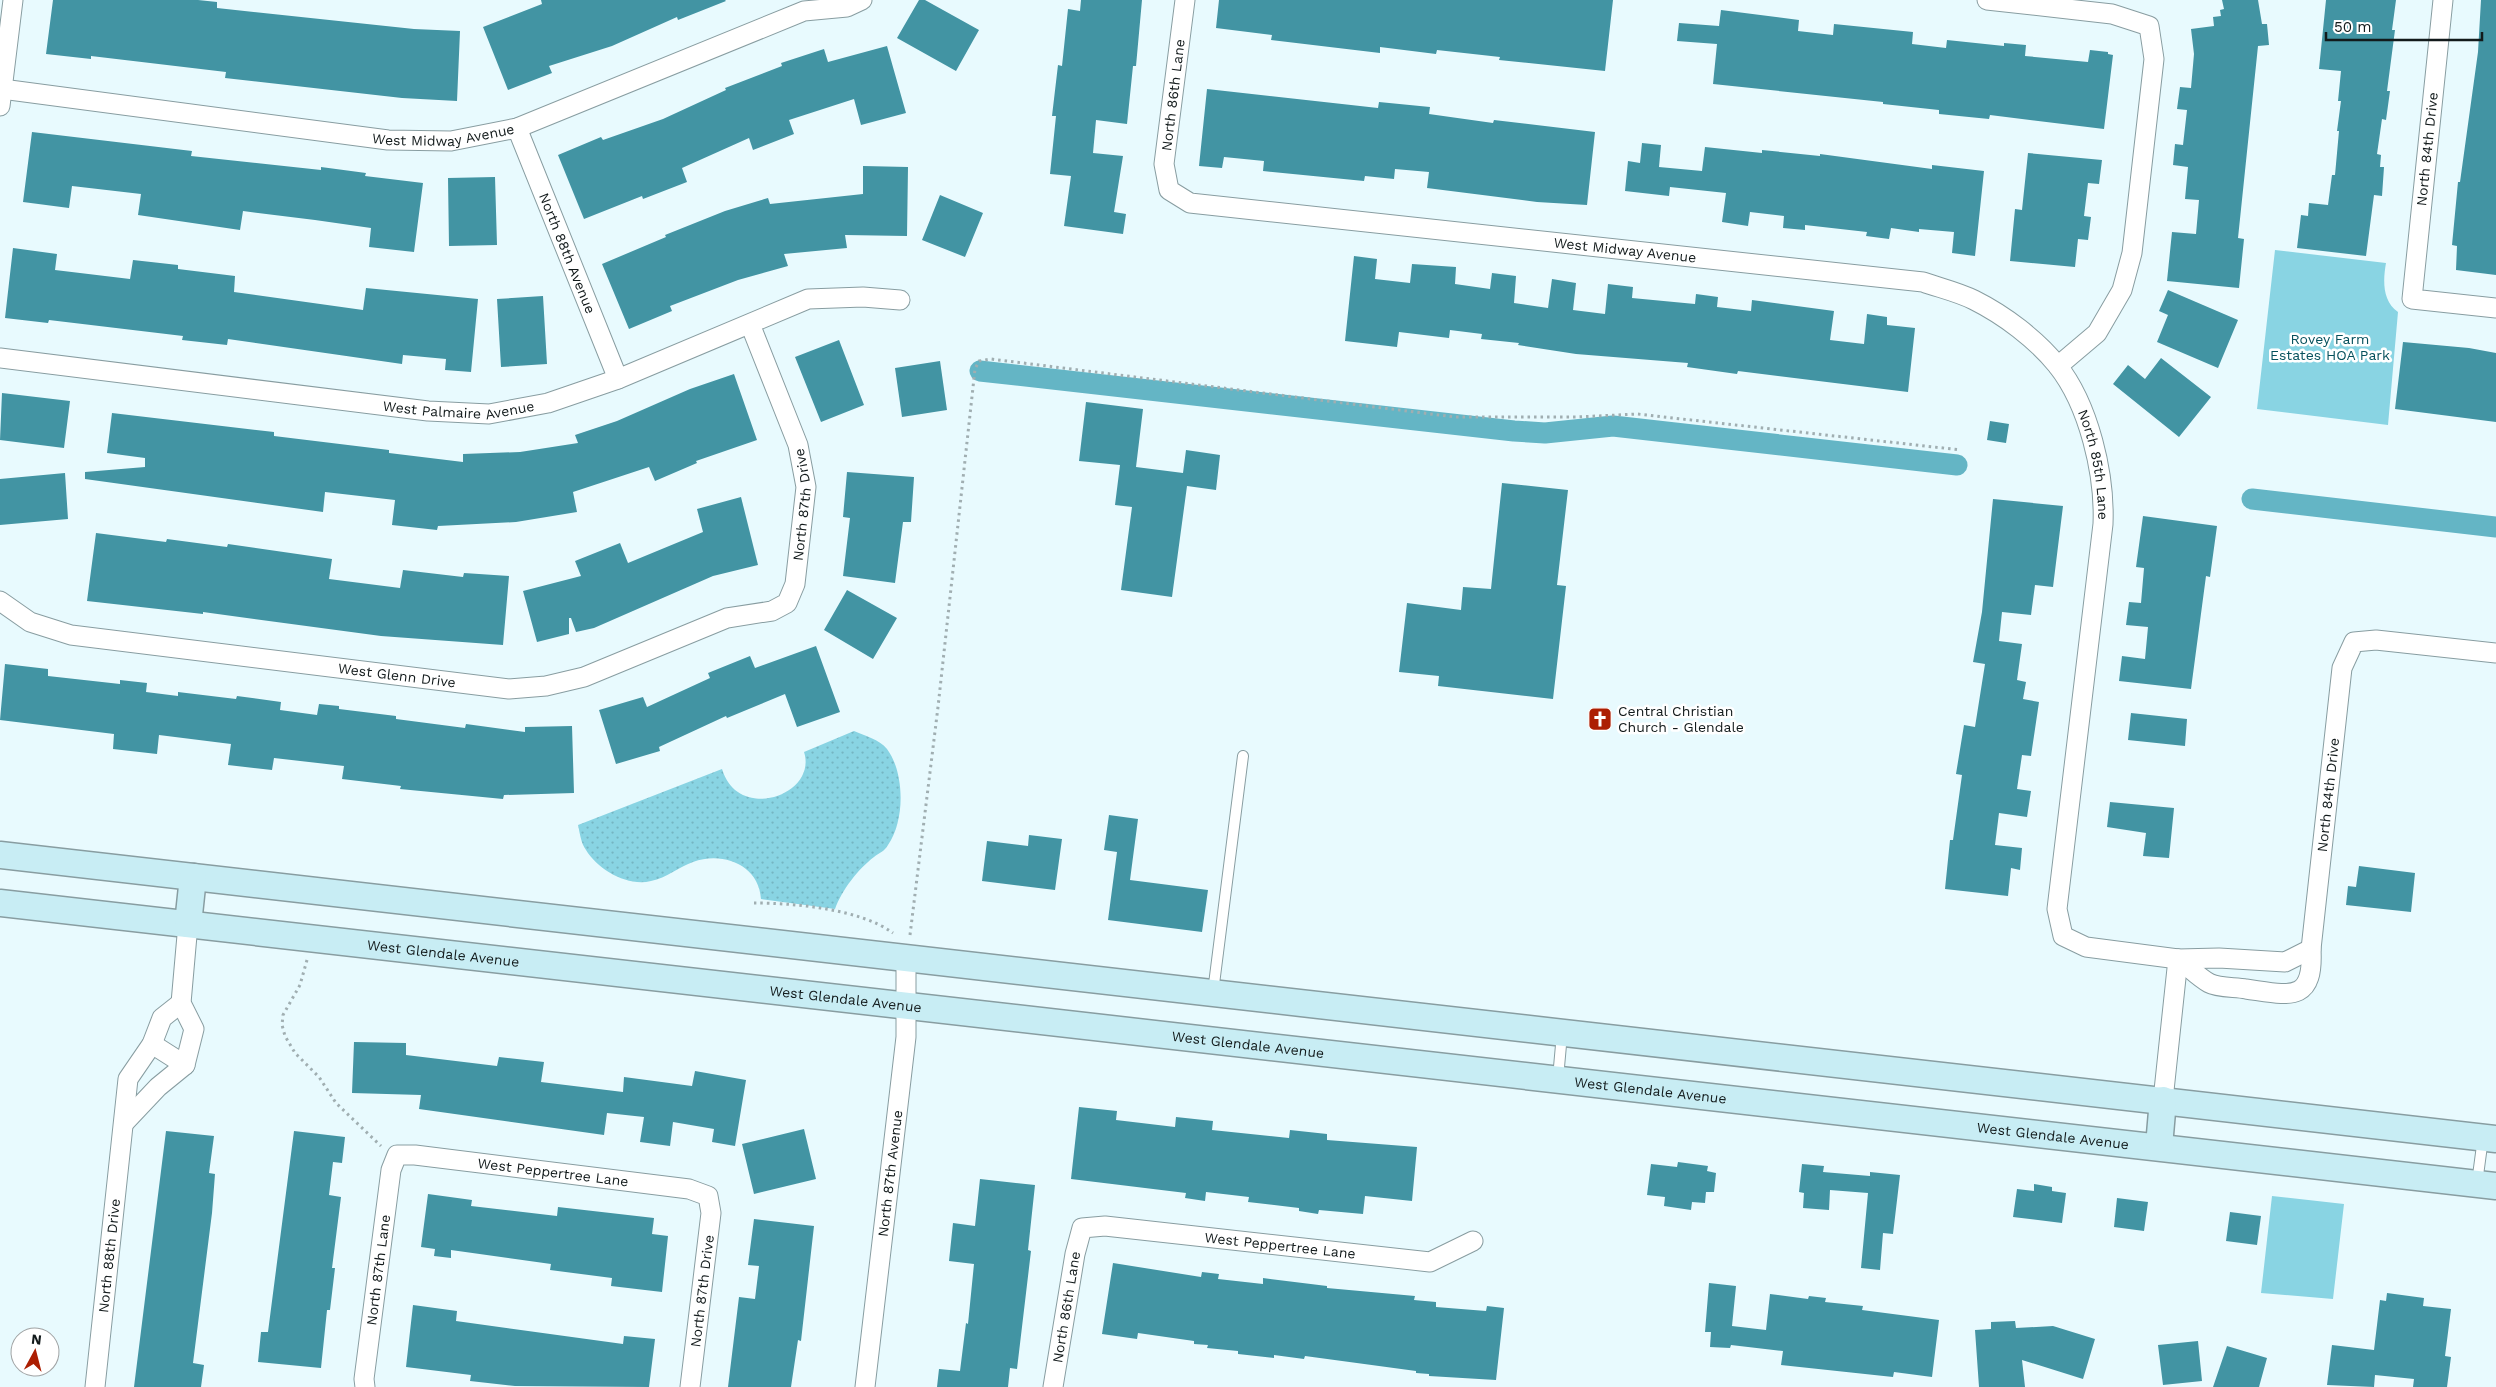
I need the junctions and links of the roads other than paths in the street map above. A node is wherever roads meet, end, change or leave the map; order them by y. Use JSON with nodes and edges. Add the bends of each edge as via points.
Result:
{"nodes":[{"id":1,"x":13,"y":0,"type":"edge"},
{"id":2,"x":862,"y":0,"type":"edge"},
{"id":3,"x":1185,"y":0,"type":"edge"},
{"id":4,"x":1987,"y":0,"type":"edge"},
{"id":5,"x":2443,"y":0,"type":"edge"},
{"id":6,"x":1,"y":97,"type":"edge"},
{"id":7,"x":517,"y":128,"type":"junction"},
{"id":8,"x":1170,"y":190,"type":"joint"},
{"id":9,"x":900,"y":300,"type":"dead end"},
{"id":10,"x":2496,"y":308,"type":"edge"},
{"id":11,"x":750,"y":324,"type":"junction"},
{"id":12,"x":0,"y":358,"type":"edge"},
{"id":13,"x":2058,"y":366,"type":"junction"},
{"id":14,"x":618,"y":379,"type":"junction"},
{"id":15,"x":0,"y":601,"type":"edge"},
{"id":16,"x":787,"y":603,"type":"joint"},
{"id":17,"x":2496,"y":653,"type":"edge"},
{"id":18,"x":1243,"y":756,"type":"dead end"},
{"id":19,"x":0,"y":855,"type":"edge"},
{"id":20,"x":193,"y":877,"type":"junction"},
{"id":21,"x":0,"y":903,"type":"edge"},
{"id":22,"x":188,"y":924,"type":"junction"},
{"id":23,"x":909,"y":942,"type":"junction"},
{"id":24,"x":2311,"y":949,"type":"junction"},
{"id":25,"x":2178,"y":959,"type":"junction"},
{"id":26,"x":2265,"y":963,"type":"junction"},
{"id":27,"x":2264,"y":992,"type":"junction"},
{"id":28,"x":1213,"y":994,"type":"junction"},
{"id":29,"x":181,"y":1003,"type":"junction"},
{"id":30,"x":905,"y":1007,"type":"junction"},
{"id":31,"x":1563,"y":1032,"type":"junction"},
{"id":32,"x":152,"y":1044,"type":"junction"},
{"id":33,"x":185,"y":1065,"type":"junction"},
{"id":34,"x":1558,"y":1078,"type":"junction"},
{"id":35,"x":2163,"y":1100,"type":"junction"},
{"id":36,"x":124,"y":1123,"type":"junction"},
{"id":37,"x":2490,"y":1138,"type":"edge"},
{"id":38,"x":2159,"y":1146,"type":"junction"},
{"id":39,"x":396,"y":1155,"type":"joint"},
{"id":40,"x":2487,"y":1185,"type":"edge"},
{"id":41,"x":708,"y":1196,"type":"joint"},
{"id":42,"x":1082,"y":1228,"type":"joint"},
{"id":43,"x":1473,"y":1241,"type":"dead end"},
{"id":44,"x":95,"y":1387,"type":"edge"},
{"id":45,"x":365,"y":1387,"type":"edge"},
{"id":46,"x":690,"y":1387,"type":"edge"},
{"id":47,"x":865,"y":1387,"type":"edge"},
{"id":48,"x":1053,"y":1387,"type":"edge"}],
"edges":[{"from":1,"to":6,"type":"street"},
{"from":2,"to":7,"type":"street","name":"West Midway Avenue","via":[[847,7],[804,11]]},
{"from":3,"to":8,"type":"street","name":"North 86th Lane","via":[[1164,164]]},
{"from":4,"to":13,"type":"street","via":[[2112,14],[2149,26],[2154,59],[2132,253],[2122,290],[2096,333]]},
{"from":5,"to":10,"type":"street","name":"North 84th Drive","via":[[2412,299]]},
{"from":6,"to":7,"type":"street","name":"West Midway Avenue","via":[[388,140],[450,141]]},
{"from":7,"to":14,"type":"street","name":"North 88th Avenue"},
{"from":8,"to":13,"type":"street","name":"West Midway Avenue","via":[[1190,203],[1923,282],[1974,300],[2025,332]]},
{"from":9,"to":11,"type":"street","name":"West Palmaire Avenue","via":[[863,297],[808,299]]},
{"from":11,"to":14,"type":"street","name":"West Palmaire Avenue"},
{"from":11,"to":16,"type":"street","name":"North 87th Drive","via":[[798,445],[806,487],[796,584]]},
{"from":12,"to":14,"type":"street","name":"West Palmaire Avenue","via":[[458,414],[520,410]]},
{"from":13,"to":25,"type":"street","name":"North 85th Lane","via":[[2091,434],[2104,498],[2057,909],[2063,936],[2086,947]]},
{"from":15,"to":16,"type":"street","name":"West Glenn Drive","via":[[30,622],[71,635],[509,689],[546,686],[584,677],[727,618],[772,610]]},
{"from":17,"to":24,"type":"street","name":"North 84th Drive","via":[[2376,640],[2354,642],[2342,668]]},
{"from":18,"to":28,"type":"lane"},
{"from":19,"to":20,"type":"main road"},
{"from":20,"to":22,"type":"main road"},
{"from":20,"to":23,"type":"main road"},
{"from":21,"to":22,"type":"main road","name":"West Glendale Avenue"},
{"from":22,"to":29,"type":"street"},
{"from":22,"to":30,"type":"main road","name":"West Glendale Avenue"},
{"from":23,"to":28,"type":"main road"},
{"from":23,"to":30,"type":"street","name":"North 87th Avenue"},
{"from":24,"to":26,"type":"street","via":[[2285,962]]},
{"from":24,"to":27,"type":"street","name":"North 84th Drive","via":[[2312,969],[2302,991],[2288,994]]},
{"from":25,"to":26,"type":"street","via":[[2219,958]]},
{"from":25,"to":27,"type":"street","via":[[2210,984]]},
{"from":25,"to":35,"type":"street"},
{"from":26,"to":27,"type":"street"},
{"from":28,"to":31,"type":"main road"},
{"from":29,"to":32,"type":"street","name":"North 88th Drive","via":[[162,1018]]},
{"from":29,"to":33,"type":"street","via":[[194,1029]]},
{"from":30,"to":34,"type":"main road","name":"West Glendale Avenue"},
{"from":30,"to":47,"type":"street","name":"North 87th Avenue","via":[[906,1038]]},
{"from":31,"to":34,"type":"lane"},
{"from":31,"to":35,"type":"main road"},
{"from":32,"to":33,"type":"street"},
{"from":32,"to":36,"type":"street","name":"North 88th Drive","via":[[128,1080]]},
{"from":33,"to":36,"type":"street","via":[[158,1087]]},
{"from":34,"to":38,"type":"main road","name":"West Glendale Avenue"},
{"from":35,"to":37,"type":"main road"},
{"from":35,"to":38,"type":"main road"},
{"from":36,"to":44,"type":"street","name":"North 88th Drive"},
{"from":37,"to":40,"type":"lane"},
{"from":38,"to":40,"type":"main road","name":"West Glendale Avenue"},
{"from":39,"to":41,"type":"street","name":"West Peppertree Lane","via":[[415,1154],[689,1189]]},
{"from":39,"to":45,"type":"street","name":"North 87th Lane","via":[[391,1170]]},
{"from":41,"to":46,"type":"street","name":"North 87th Drive","via":[[711,1213]]},
{"from":42,"to":43,"type":"street","name":"West Peppertree Lane","via":[[1105,1226],[1430,1262]]},
{"from":42,"to":48,"type":"street","name":"North 86th Lane","via":[[1074,1254]]}]}
